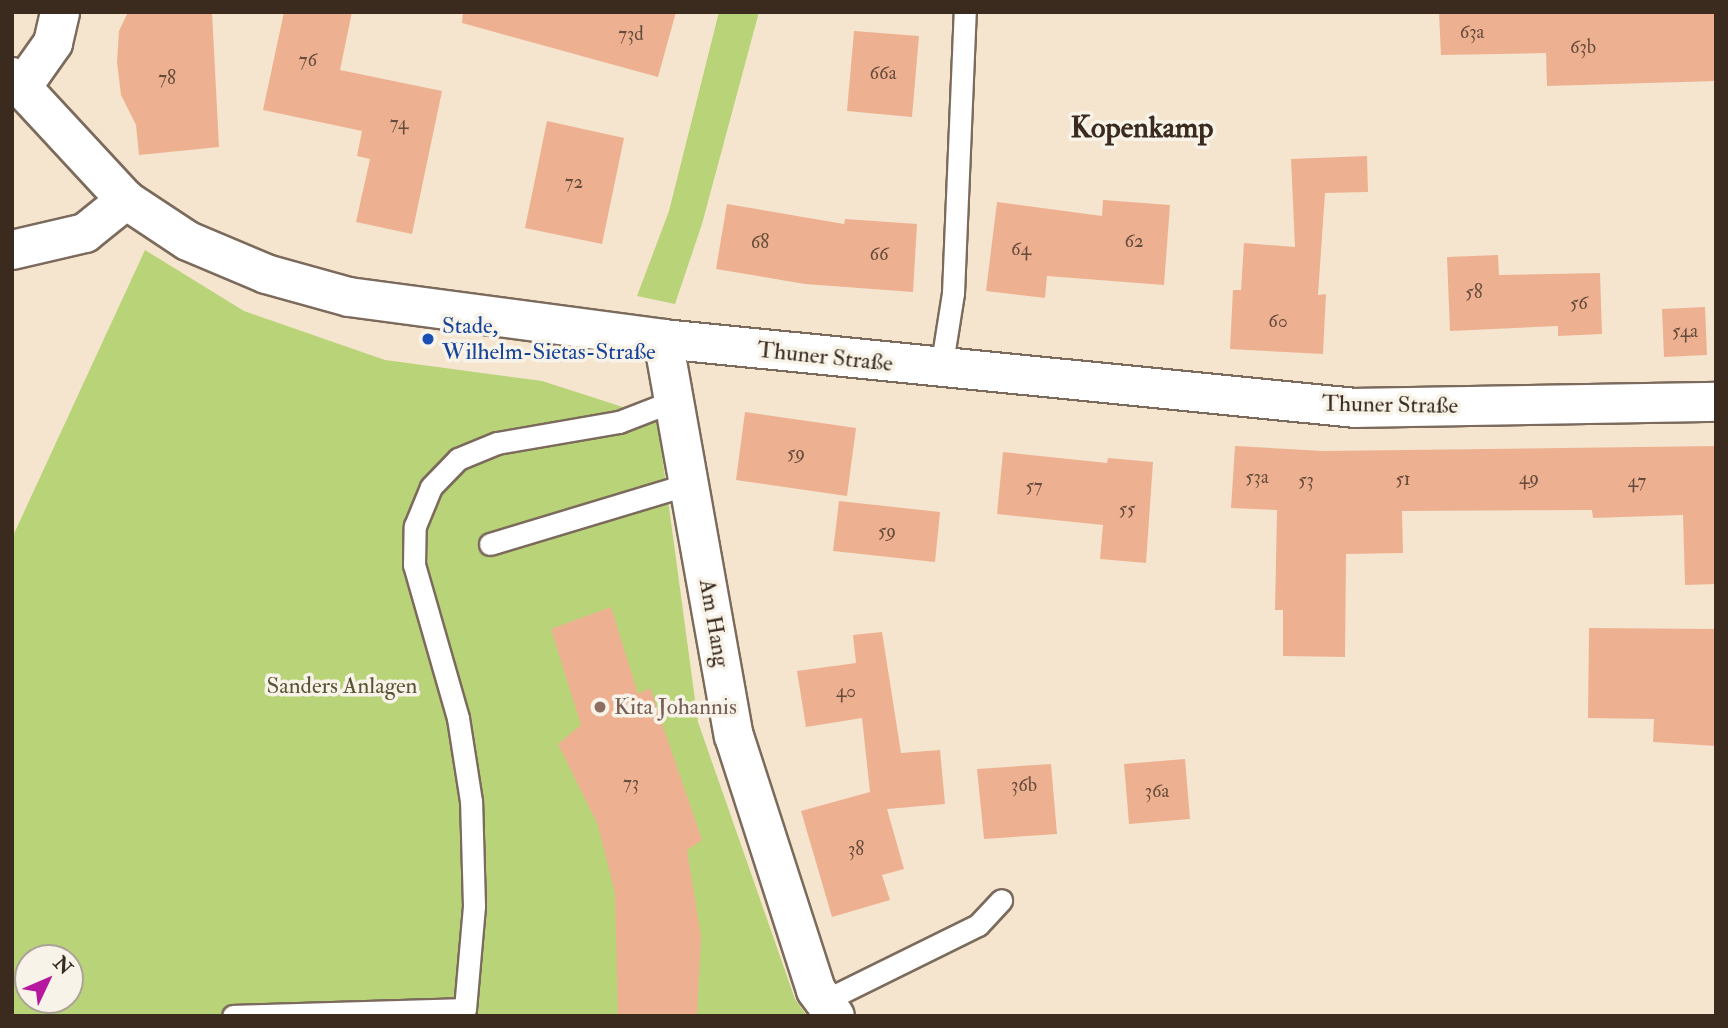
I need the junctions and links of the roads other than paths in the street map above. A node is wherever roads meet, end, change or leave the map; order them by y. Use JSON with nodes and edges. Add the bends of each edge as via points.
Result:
{"nodes":[{"id":1,"x":60,"y":12,"type":"edge"},
{"id":2,"x":965,"y":12,"type":"edge"},
{"id":3,"x":17,"y":82,"type":"edge"},
{"id":4,"x":126,"y":200,"type":"junction"},
{"id":5,"x":12,"y":250,"type":"edge"},
{"id":6,"x":663,"y":339,"type":"junction"},
{"id":7,"x":941,"y":369,"type":"junction"},
{"id":8,"x":673,"y":401,"type":"junction"},
{"id":9,"x":1716,"y":402,"type":"edge"},
{"id":10,"x":689,"y":484,"type":"junction"},
{"id":11,"x":490,"y":544,"type":"dead end"},
{"id":12,"x":1001,"y":900,"type":"dead end"},
{"id":13,"x":830,"y":1008,"type":"edge"},
{"id":14,"x":233,"y":1016,"type":"edge"}],
"edges":[{"from":1,"to":3,"type":"street","via":[[53,43]]},
{"from":2,"to":7,"type":"lane","via":[[954,280]]},
{"from":3,"to":4,"type":"street","name":"Thuner Straße"},
{"from":4,"to":5,"type":"street","via":[[85,233]]},
{"from":4,"to":6,"type":"street","name":"Thuner Straße","via":[[188,241],[266,274],[349,297]]},
{"from":6,"to":7,"type":"street","name":"Thuner Straße"},
{"from":6,"to":8,"type":"street","name":"Am Hang"},
{"from":7,"to":9,"type":"street","name":"Thuner Straße","via":[[1356,408]]},
{"from":8,"to":10,"type":"street","name":"Am Hang"},
{"from":8,"to":14,"type":"lane","via":[[619,422],[498,443],[458,459],[431,487],[415,526],[417,579],[458,718],[471,801],[474,906],[466,1009]]},
{"from":10,"to":11,"type":"lane"},
{"from":10,"to":13,"type":"street","name":"Am Hang","via":[[734,736],[816,990]]},
{"from":12,"to":13,"type":"lane","via":[[978,925]]}]}
